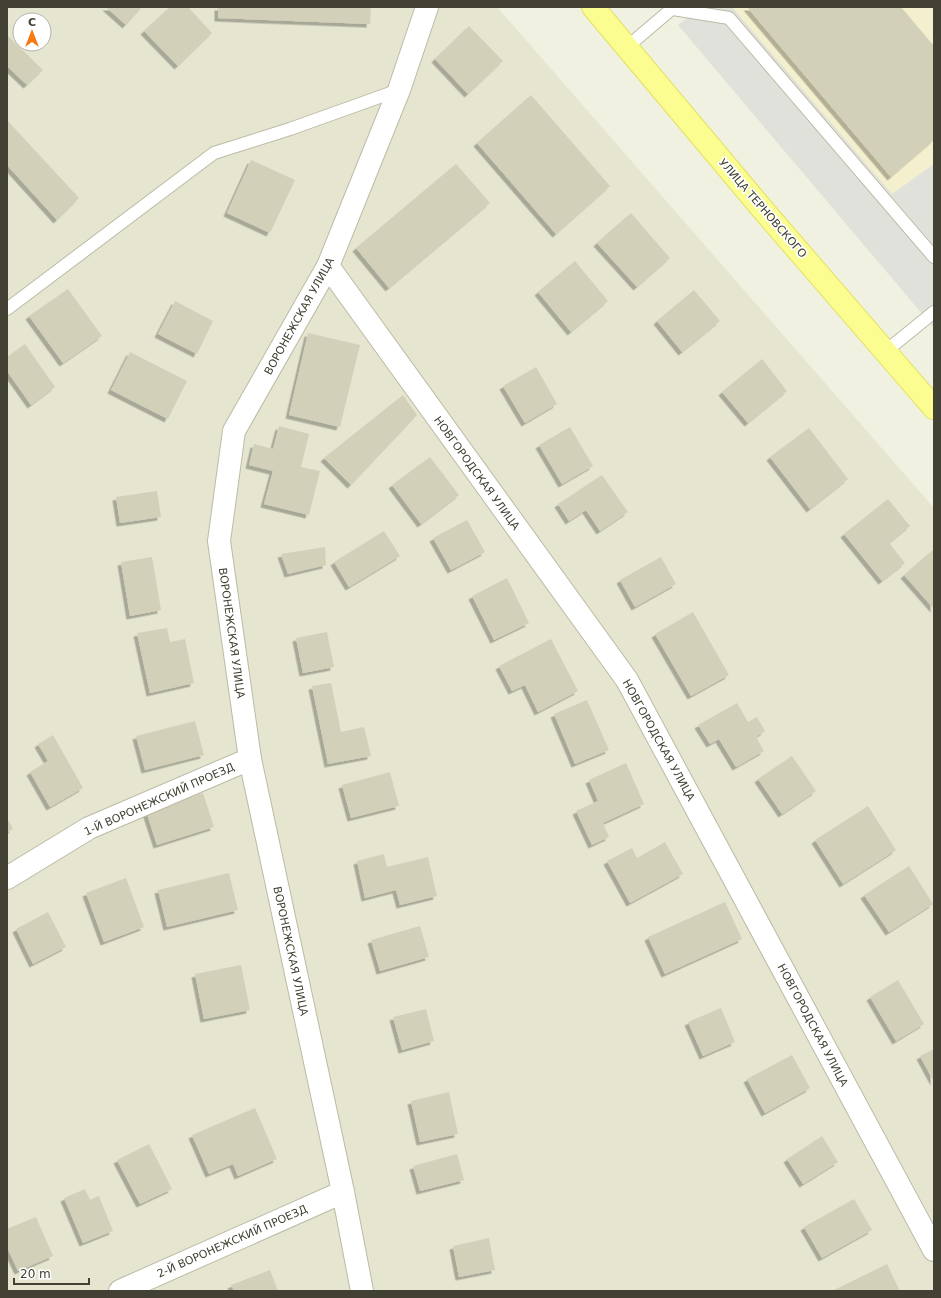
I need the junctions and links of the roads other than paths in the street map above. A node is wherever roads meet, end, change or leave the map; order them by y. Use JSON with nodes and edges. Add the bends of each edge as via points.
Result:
{"nodes":[{"id":1,"x":427,"y":7,"type":"edge"},
{"id":2,"x":593,"y":7,"type":"edge"},
{"id":3,"x":673,"y":8,"type":"edge"},
{"id":4,"x":627,"y":47,"type":"junction"},
{"id":5,"x":399,"y":90,"type":"junction"},
{"id":6,"x":934,"y":257,"type":"edge"},
{"id":7,"x":328,"y":266,"type":"junction"},
{"id":8,"x":7,"y":309,"type":"edge"},
{"id":9,"x":934,"y":312,"type":"edge"},
{"id":10,"x":886,"y":351,"type":"junction"},
{"id":11,"x":934,"y":408,"type":"edge"},
{"id":12,"x":250,"y":759,"type":"junction"},
{"id":13,"x":7,"y":878,"type":"edge"},
{"id":14,"x":343,"y":1192,"type":"junction"},
{"id":15,"x":934,"y":1250,"type":"edge"},
{"id":16,"x":120,"y":1291,"type":"edge"},
{"id":17,"x":362,"y":1291,"type":"edge"}],
"edges":[{"from":1,"to":5,"type":"street","name":"ВОРОНЕЖСКАЯ УЛИЦА"},
{"from":2,"to":4,"type":"main road","name":"УЛИЦА ТЕРНОВСКОГО"},
{"from":3,"to":4,"type":"lane"},
{"from":3,"to":6,"type":"lane","via":[[728,18]]},
{"from":4,"to":10,"type":"main road","name":"УЛИЦА ТЕРНОВСКОГО","via":[[764,211]]},
{"from":5,"to":7,"type":"street","name":"ВОРОНЕЖСКАЯ УЛИЦА"},
{"from":5,"to":8,"type":"lane","via":[[290,130],[214,153]]},
{"from":7,"to":12,"type":"street","name":"ВОРОНЕЖСКАЯ УЛИЦА","via":[[234,431],[219,541]]},
{"from":7,"to":15,"type":"street","name":"НОВГОРОДСКАЯ УЛИЦА","via":[[627,680]]},
{"from":9,"to":10,"type":"lane"},
{"from":10,"to":11,"type":"main road","name":"УЛИЦА ТЕРНОВСКОГО"},
{"from":12,"to":13,"type":"street","name":"1-Й ВОРОНЕЖСКИЙ ПРОЕЗД","via":[[88,828]]},
{"from":12,"to":14,"type":"street","name":"ВОРОНЕЖСКАЯ УЛИЦА"},
{"from":14,"to":16,"type":"street","name":"2-Й ВОРОНЕЖСКИЙ ПРОЕЗД"},
{"from":14,"to":17,"type":"street","name":"ВОРОНЕЖСКАЯ УЛИЦА"}]}
